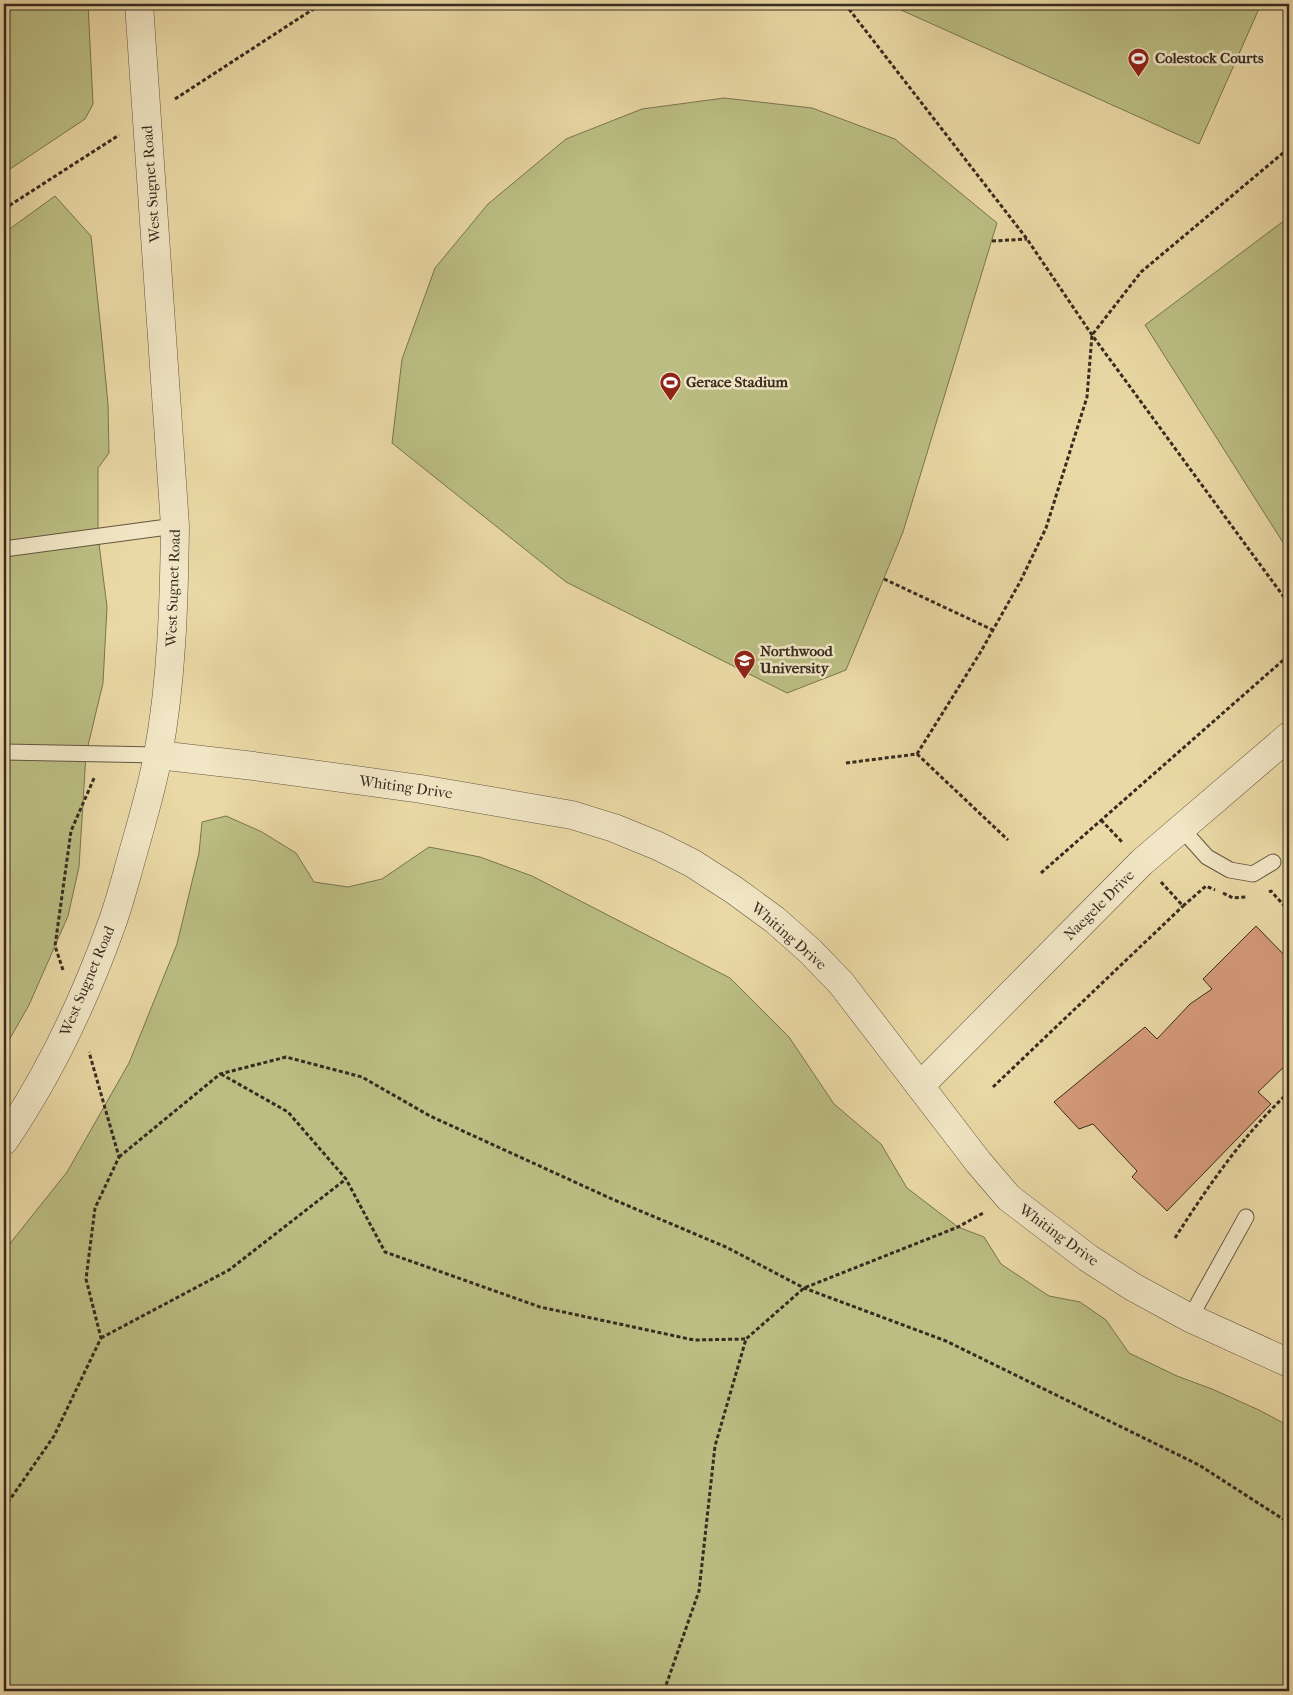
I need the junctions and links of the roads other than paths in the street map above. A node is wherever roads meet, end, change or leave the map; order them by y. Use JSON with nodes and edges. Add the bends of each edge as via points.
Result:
{"nodes":[{"id":1,"x":139,"y":4,"type":"edge"},
{"id":2,"x":175,"y":526,"type":"junction"},
{"id":3,"x":4,"y":549,"type":"edge"},
{"id":4,"x":1289,"y":736,"type":"edge"},
{"id":5,"x":4,"y":752,"type":"edge"},
{"id":6,"x":158,"y":755,"type":"junction"},
{"id":7,"x":1181,"y":828,"type":"junction"},
{"id":8,"x":1273,"y":862,"type":"dead end"},
{"id":9,"x":920,"y":1086,"type":"junction"},
{"id":10,"x":4,"y":1141,"type":"edge"},
{"id":11,"x":1246,"y":1217,"type":"dead end"},
{"id":12,"x":1190,"y":1318,"type":"junction"},
{"id":13,"x":1289,"y":1363,"type":"edge"}],
"edges":[{"from":1,"to":2,"type":"street","name":"West Sugnet Road"},
{"from":2,"to":3,"type":"lane"},
{"from":2,"to":6,"type":"street","name":"West Sugnet Road","via":[[170,663]]},
{"from":4,"to":7,"type":"street","name":"Naegele Drive"},
{"from":5,"to":6,"type":"lane"},
{"from":6,"to":9,"type":"street","name":"Whiting Drive","via":[[420,789],[572,814],[658,846],[734,890],[810,951],[841,983]]},
{"from":6,"to":10,"type":"street","name":"West Sugnet Road","via":[[112,925],[77,1011],[24,1112]]},
{"from":7,"to":8,"type":"lane","via":[[1207,857],[1230,870],[1254,874]]},
{"from":7,"to":9,"type":"street","name":"Naegele Drive","via":[[1142,862]]},
{"from":9,"to":12,"type":"street","name":"Whiting Drive","via":[[1009,1198],[1088,1258]]},
{"from":11,"to":12,"type":"lane"},
{"from":12,"to":13,"type":"street","name":"Whiting Drive"}]}
